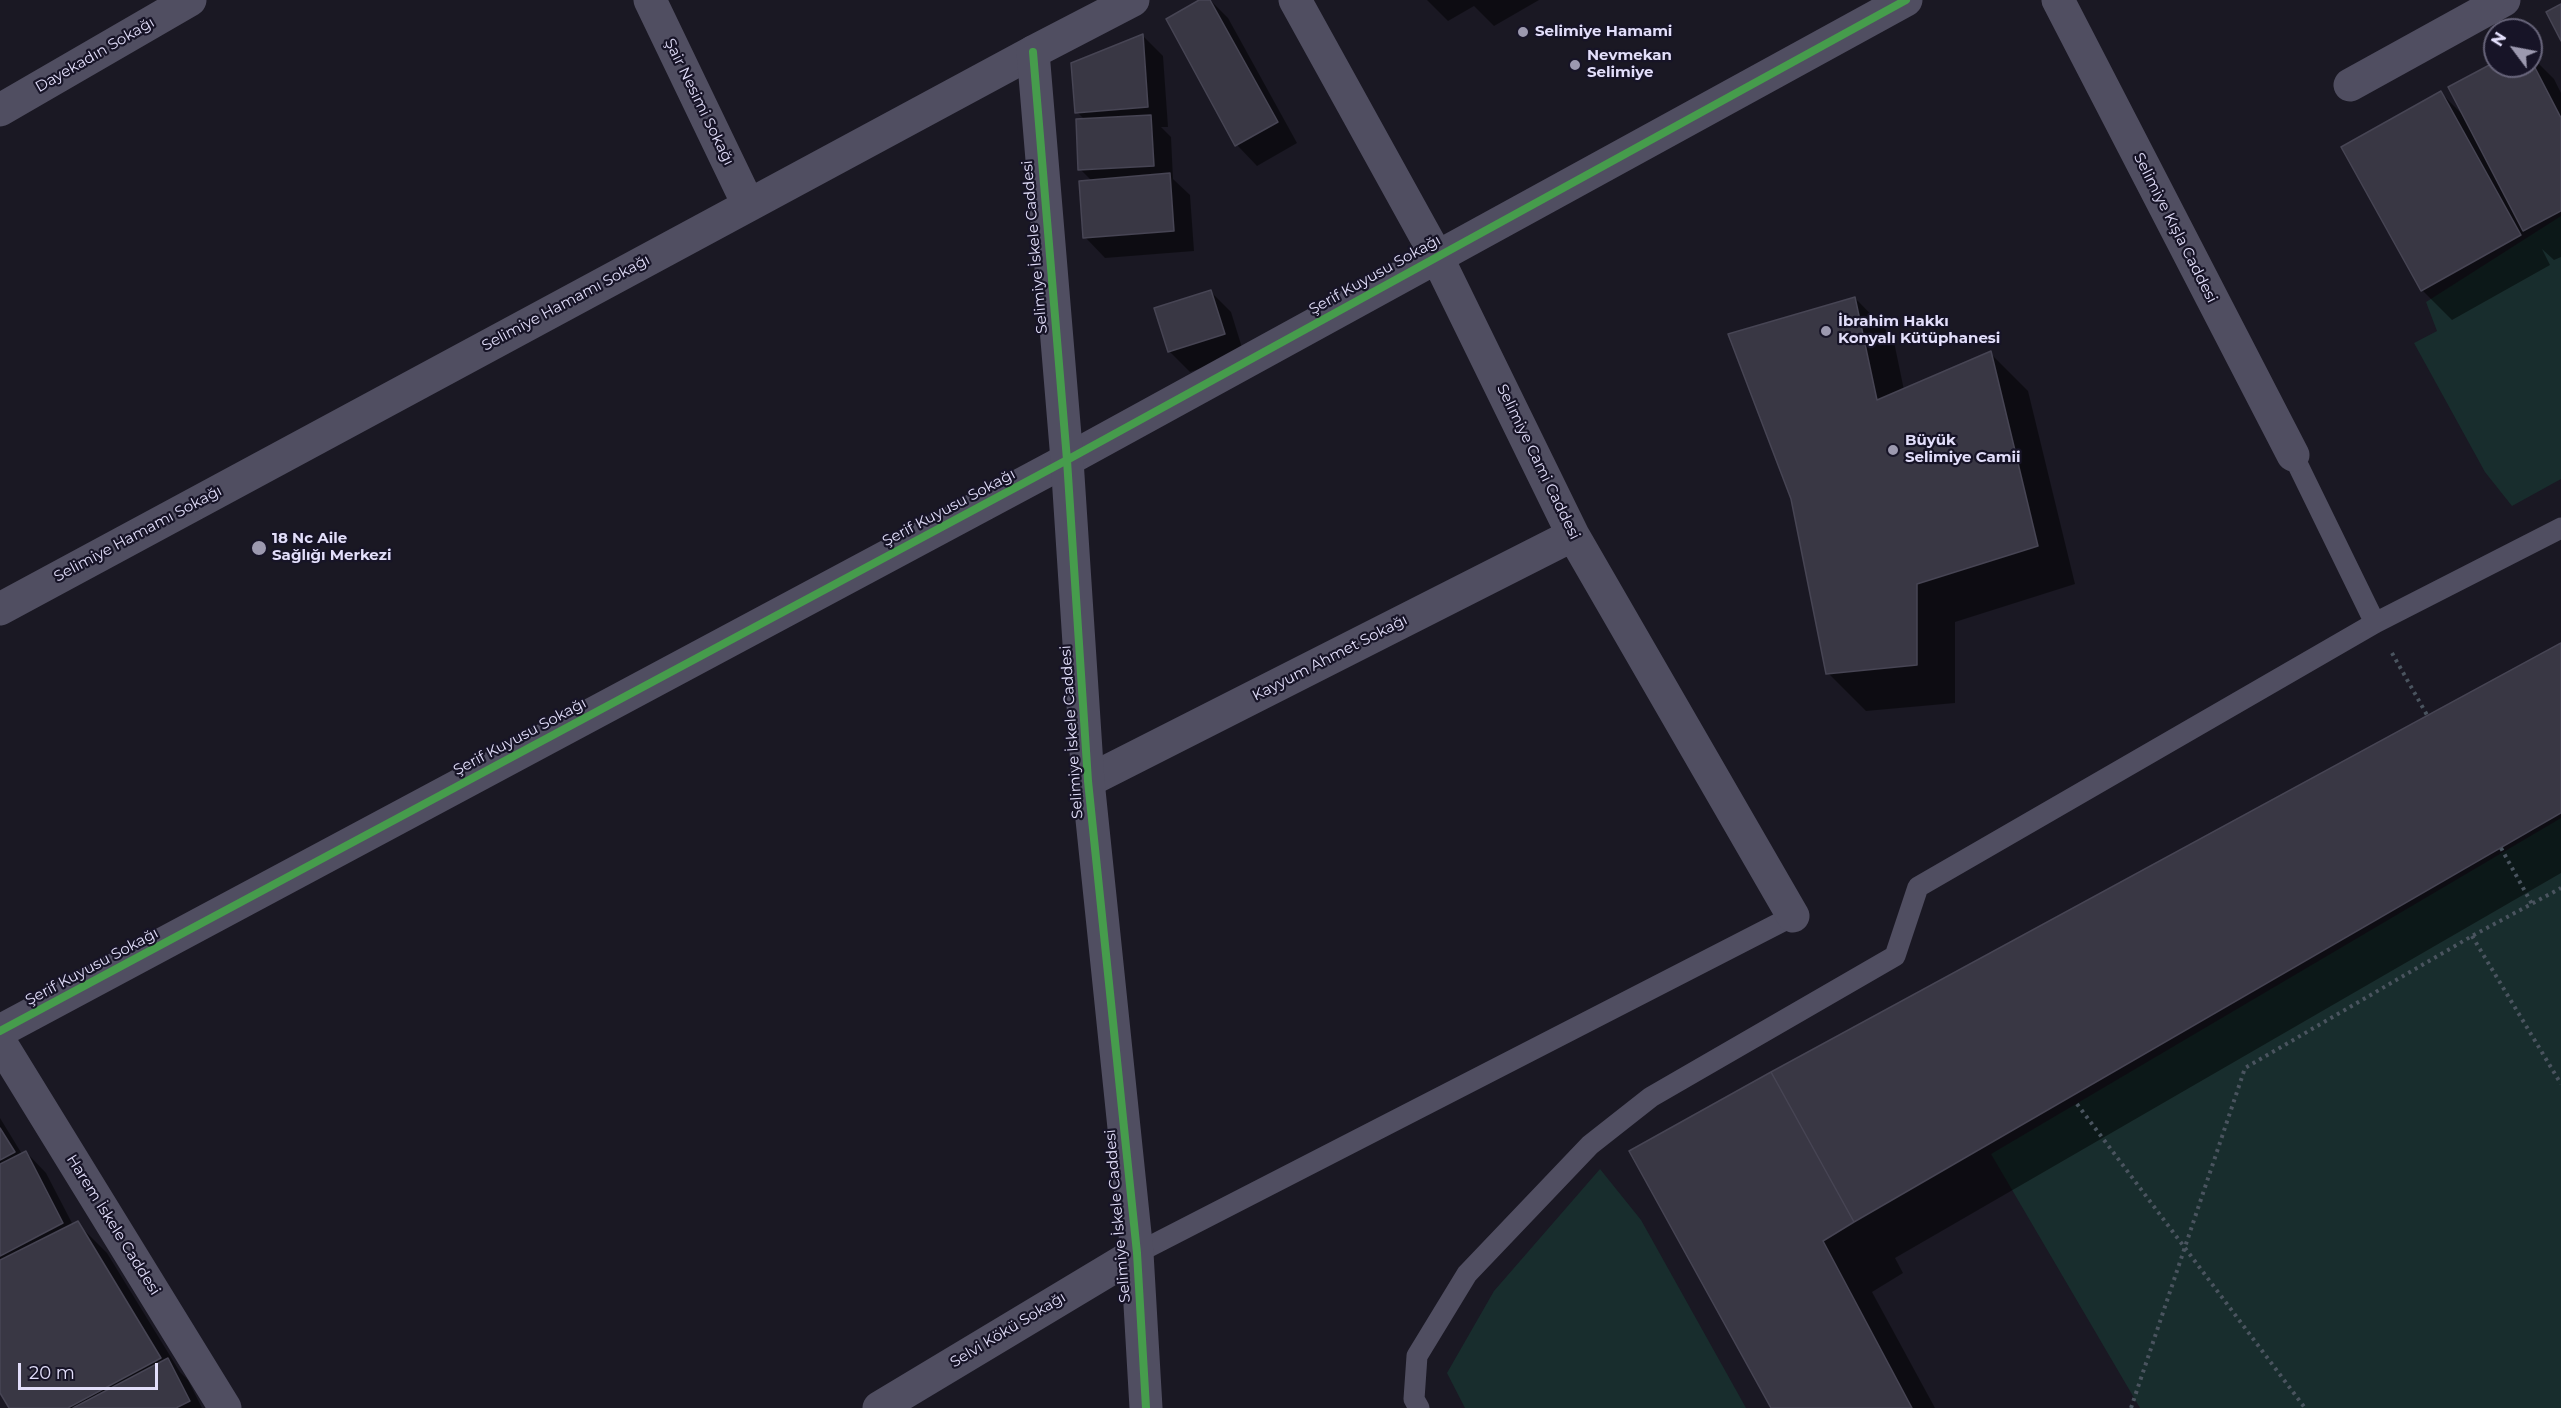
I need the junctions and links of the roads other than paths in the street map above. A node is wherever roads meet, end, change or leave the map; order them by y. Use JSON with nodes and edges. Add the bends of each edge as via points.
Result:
{"nodes":[{"id":1,"x":190,"y":0,"type":"edge"},
{"id":2,"x":650,"y":0,"type":"edge"},
{"id":3,"x":1133,"y":0,"type":"edge"},
{"id":4,"x":1295,"y":0,"type":"edge"},
{"id":5,"x":1906,"y":0,"type":"edge"},
{"id":6,"x":2058,"y":0,"type":"edge"},
{"id":7,"x":2504,"y":0,"type":"edge"},
{"id":8,"x":1033,"y":52,"type":"junction"},
{"id":9,"x":2350,"y":85,"type":"dead end"},
{"id":10,"x":0,"y":110,"type":"edge"},
{"id":11,"x":748,"y":204,"type":"junction"},
{"id":12,"x":1437,"y":257,"type":"junction"},
{"id":13,"x":2292,"y":455,"type":"joint"},
{"id":14,"x":1067,"y":460,"type":"junction"},
{"id":15,"x":2561,"y":528,"type":"edge"},
{"id":16,"x":1573,"y":535,"type":"junction"},
{"id":17,"x":0,"y":609,"type":"edge"},
{"id":18,"x":2375,"y":623,"type":"junction"},
{"id":19,"x":1088,"y":781,"type":"junction"},
{"id":20,"x":1793,"y":916,"type":"joint"},
{"id":21,"x":0,"y":1031,"type":"edge"},
{"id":22,"x":0,"y":1042,"type":"edge"},
{"id":23,"x":1137,"y":1253,"type":"junction"},
{"id":24,"x":225,"y":1408,"type":"edge"},
{"id":25,"x":879,"y":1408,"type":"edge"},
{"id":26,"x":1146,"y":1408,"type":"edge"},
{"id":27,"x":1419,"y":1408,"type":"edge"}],
"edges":[{"from":1,"to":10,"type":"street","name":"Dayekadın Sokağı"},
{"from":2,"to":11,"type":"street","name":"Şair Nesimi Sokağı"},
{"from":3,"to":8,"type":"street","name":"Selimiye Hamamı Sokağı"},
{"from":4,"to":12,"type":"street","name":"Selimiye Cami Caddesi"},
{"from":5,"to":12,"type":"street","name":"Şerif Kuyusu Sokağı"},
{"from":6,"to":13,"type":"street","name":"Selimiye Kışla Caddesi"},
{"from":7,"to":9,"type":"street"},
{"from":8,"to":11,"type":"street","name":"Selimiye Hamamı Sokağı"},
{"from":8,"to":14,"type":"street","name":"Selimiye İskele Caddesi"},
{"from":11,"to":17,"type":"street","name":"Selimiye Hamamı Sokağı"},
{"from":12,"to":14,"type":"street","name":"Şerif Kuyusu Sokağı"},
{"from":12,"to":16,"type":"street","name":"Selimiye Cami Caddesi"},
{"from":13,"to":18,"type":"lane"},
{"from":14,"to":19,"type":"street","name":"Selimiye İskele Caddesi"},
{"from":14,"to":21,"type":"street","name":"Şerif Kuyusu Sokağı"},
{"from":15,"to":18,"type":"lane"},
{"from":16,"to":19,"type":"street","name":"Kayyum Ahmet Sokağı"},
{"from":16,"to":20,"type":"street","name":"Selimiye Cami Caddesi"},
{"from":18,"to":27,"type":"lane","via":[[1918,887],[1895,956],[1650,1097],[1590,1145],[1467,1274],[1417,1356],[1414,1399]]},
{"from":19,"to":23,"type":"street","name":"Selimiye İskele Caddesi"},
{"from":20,"to":23,"type":"lane"},
{"from":22,"to":24,"type":"street","name":"Harem İskele Caddesi"},
{"from":23,"to":25,"type":"street","name":"Selvi Kökü Sokağı"},
{"from":23,"to":26,"type":"street","name":"Selimiye İskele Caddesi"}]}
